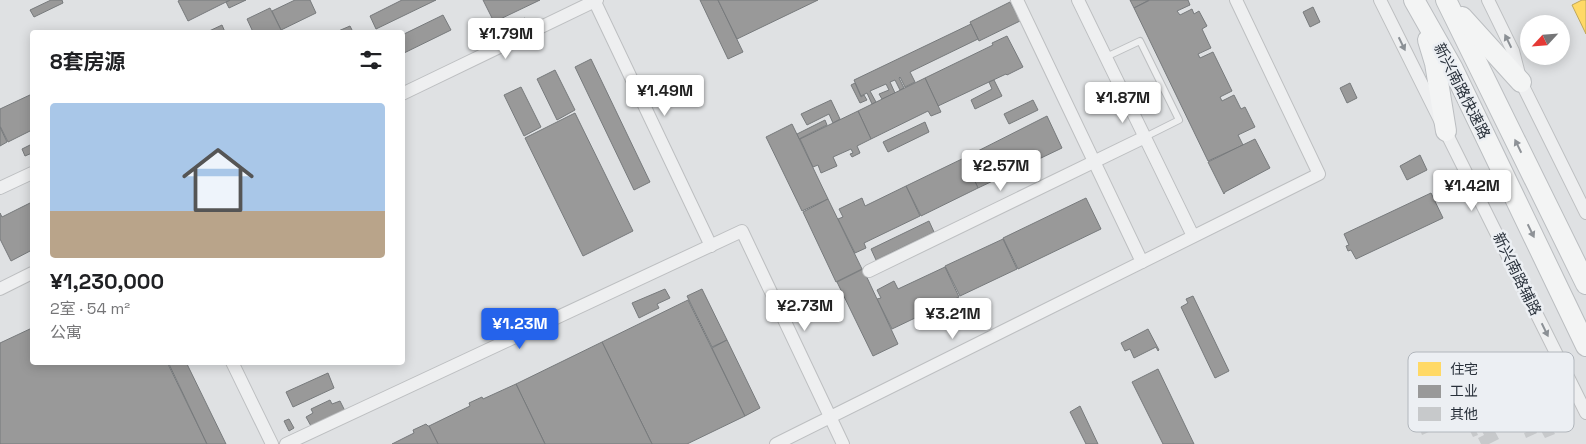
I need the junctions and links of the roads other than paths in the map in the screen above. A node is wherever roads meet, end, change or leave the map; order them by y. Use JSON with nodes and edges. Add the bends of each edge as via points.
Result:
{"nodes":[{"id":1,"x":595,"y":0,"type":"edge"},
{"id":2,"x":1017,"y":0,"type":"edge"},
{"id":3,"x":1078,"y":0,"type":"edge"},
{"id":4,"x":1236,"y":0,"type":"edge"},
{"id":5,"x":1380,"y":0,"type":"edge"},
{"id":6,"x":1446,"y":0,"type":"edge"},
{"id":7,"x":1488,"y":0,"type":"edge"},
{"id":8,"x":1418,"y":8,"type":"edge"},
{"id":9,"x":1106,"y":57,"type":"junction"},
{"id":10,"x":1521,"y":82,"type":"junction"},
{"id":11,"x":405,"y":93,"type":"edge"},
{"id":12,"x":1446,"y":131,"type":"junction"},
{"id":13,"x":1145,"y":138,"type":"junction"},
{"id":14,"x":1094,"y":162,"type":"junction"},
{"id":15,"x":30,"y":173,"type":"edge"},
{"id":16,"x":0,"y":188,"type":"edge"},
{"id":17,"x":1586,"y":213,"type":"edge"},
{"id":18,"x":1193,"y":236,"type":"junction"},
{"id":19,"x":711,"y":246,"type":"junction"},
{"id":20,"x":1142,"y":262,"type":"junction"},
{"id":21,"x":869,"y":271,"type":"dead end"},
{"id":22,"x":30,"y":275,"type":"edge"},
{"id":23,"x":1586,"y":284,"type":"edge"},
{"id":24,"x":0,"y":289,"type":"edge"},
{"id":25,"x":1586,"y":346,"type":"edge"},
{"id":26,"x":1556,"y":352,"type":"edge"},
{"id":27,"x":233,"y":365,"type":"edge"},
{"id":28,"x":1574,"y":389,"type":"edge"},
{"id":29,"x":1586,"y":413,"type":"edge"},
{"id":30,"x":830,"y":417,"type":"junction"},
{"id":31,"x":272,"y":444,"type":"edge"},
{"id":32,"x":286,"y":444,"type":"edge"},
{"id":33,"x":776,"y":444,"type":"edge"},
{"id":34,"x":843,"y":444,"type":"edge"}],
"edges":[{"from":1,"to":11,"type":"street"},
{"from":1,"to":19,"type":"street"},
{"from":2,"to":14,"type":"street"},
{"from":3,"to":9,"type":"street"},
{"from":4,"to":18,"type":"street","via":[[1319,174]]},
{"from":5,"to":12,"type":"street","name":"新兴南路辅路","one_way":true},
{"from":6,"to":10,"type":"main road"},
{"from":23,"to":6,"type":"main road","name":"新兴南路快速路","one_way":true},
{"from":10,"to":7,"type":"street","one_way":true,"via":[[1513,51]]},
{"from":8,"to":12,"type":"main road","via":[[1435,63]]},
{"from":8,"to":25,"type":"main road","name":"新兴南路快速路","one_way":true,"via":[[1453,69]]},
{"from":9,"to":13,"type":"street"},
{"from":9,"to":13,"type":"lane","via":[[1140,40],[1179,120]]},
{"from":10,"to":17,"type":"street"},
{"from":12,"to":26,"type":"street","name":"新兴南路辅路","one_way":true},
{"from":13,"to":14,"type":"street"},
{"from":13,"to":18,"type":"street"},
{"from":14,"to":20,"type":"street"},
{"from":14,"to":21,"type":"street"},
{"from":15,"to":16,"type":"street"},
{"from":18,"to":20,"type":"street"},
{"from":19,"to":30,"type":"street","via":[[742,231]]},
{"from":19,"to":32,"type":"street"},
{"from":20,"to":30,"type":"street"},
{"from":22,"to":24,"type":"street"},
{"from":27,"to":31,"type":"street"},
{"from":28,"to":29,"type":"street","name":"新兴南路辅路","one_way":true},
{"from":30,"to":33,"type":"street"},
{"from":30,"to":34,"type":"street"}]}
